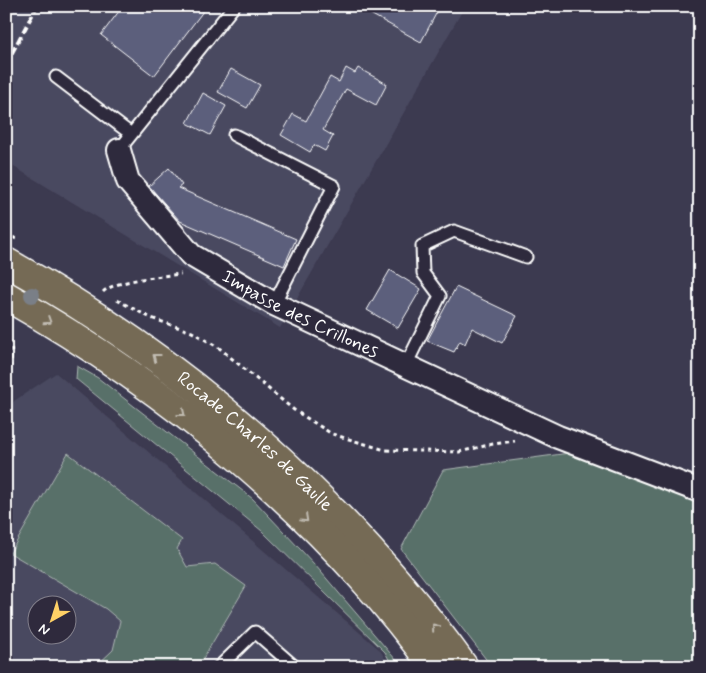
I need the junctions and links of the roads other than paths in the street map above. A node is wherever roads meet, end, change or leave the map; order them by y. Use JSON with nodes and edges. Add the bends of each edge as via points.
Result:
{"nodes":[{"id":1,"x":234,"y":6,"type":"edge"},
{"id":2,"x":56,"y":78,"type":"dead end"},
{"id":3,"x":234,"y":135,"type":"dead end"},
{"id":4,"x":125,"y":142,"type":"junction"},
{"id":5,"x":14,"y":252,"type":"edge"},
{"id":6,"x":526,"y":257,"type":"dead end"},
{"id":7,"x":6,"y":296,"type":"edge"},
{"id":8,"x":274,"y":304,"type":"junction"},
{"id":9,"x":406,"y":365,"type":"junction"},
{"id":10,"x":700,"y":491,"type":"edge"},
{"id":11,"x":219,"y":667,"type":"edge"},
{"id":12,"x":295,"y":667,"type":"edge"},
{"id":13,"x":434,"y":667,"type":"edge"},
{"id":14,"x":464,"y":667,"type":"edge"}],
"edges":[{"from":1,"to":4,"type":"lane"},
{"from":2,"to":4,"type":"lane"},
{"from":3,"to":8,"type":"lane","via":[[334,186]]},
{"from":4,"to":8,"type":"street","name":"Impasse des Crillones","via":[[128,181],[191,255]]},
{"from":14,"to":5,"type":"main road","name":"Rocade Charles de Gaulle","one_way":true,"via":[[395,578],[258,439],[150,352],[59,292]]},
{"from":6,"to":9,"type":"lane","via":[[454,232],[422,246],[423,272],[440,296]]},
{"from":7,"to":13,"type":"main road","name":"Rocade Charles de Gaulle","one_way":true,"via":[[118,366],[246,465],[321,535],[368,585]]},
{"from":8,"to":9,"type":"street","name":"Impasse des Crillones"},
{"from":9,"to":10,"type":"street","name":"Impasse des Crillones","via":[[558,437]]},
{"from":11,"to":12,"type":"lane","via":[[255,632]]}]}
